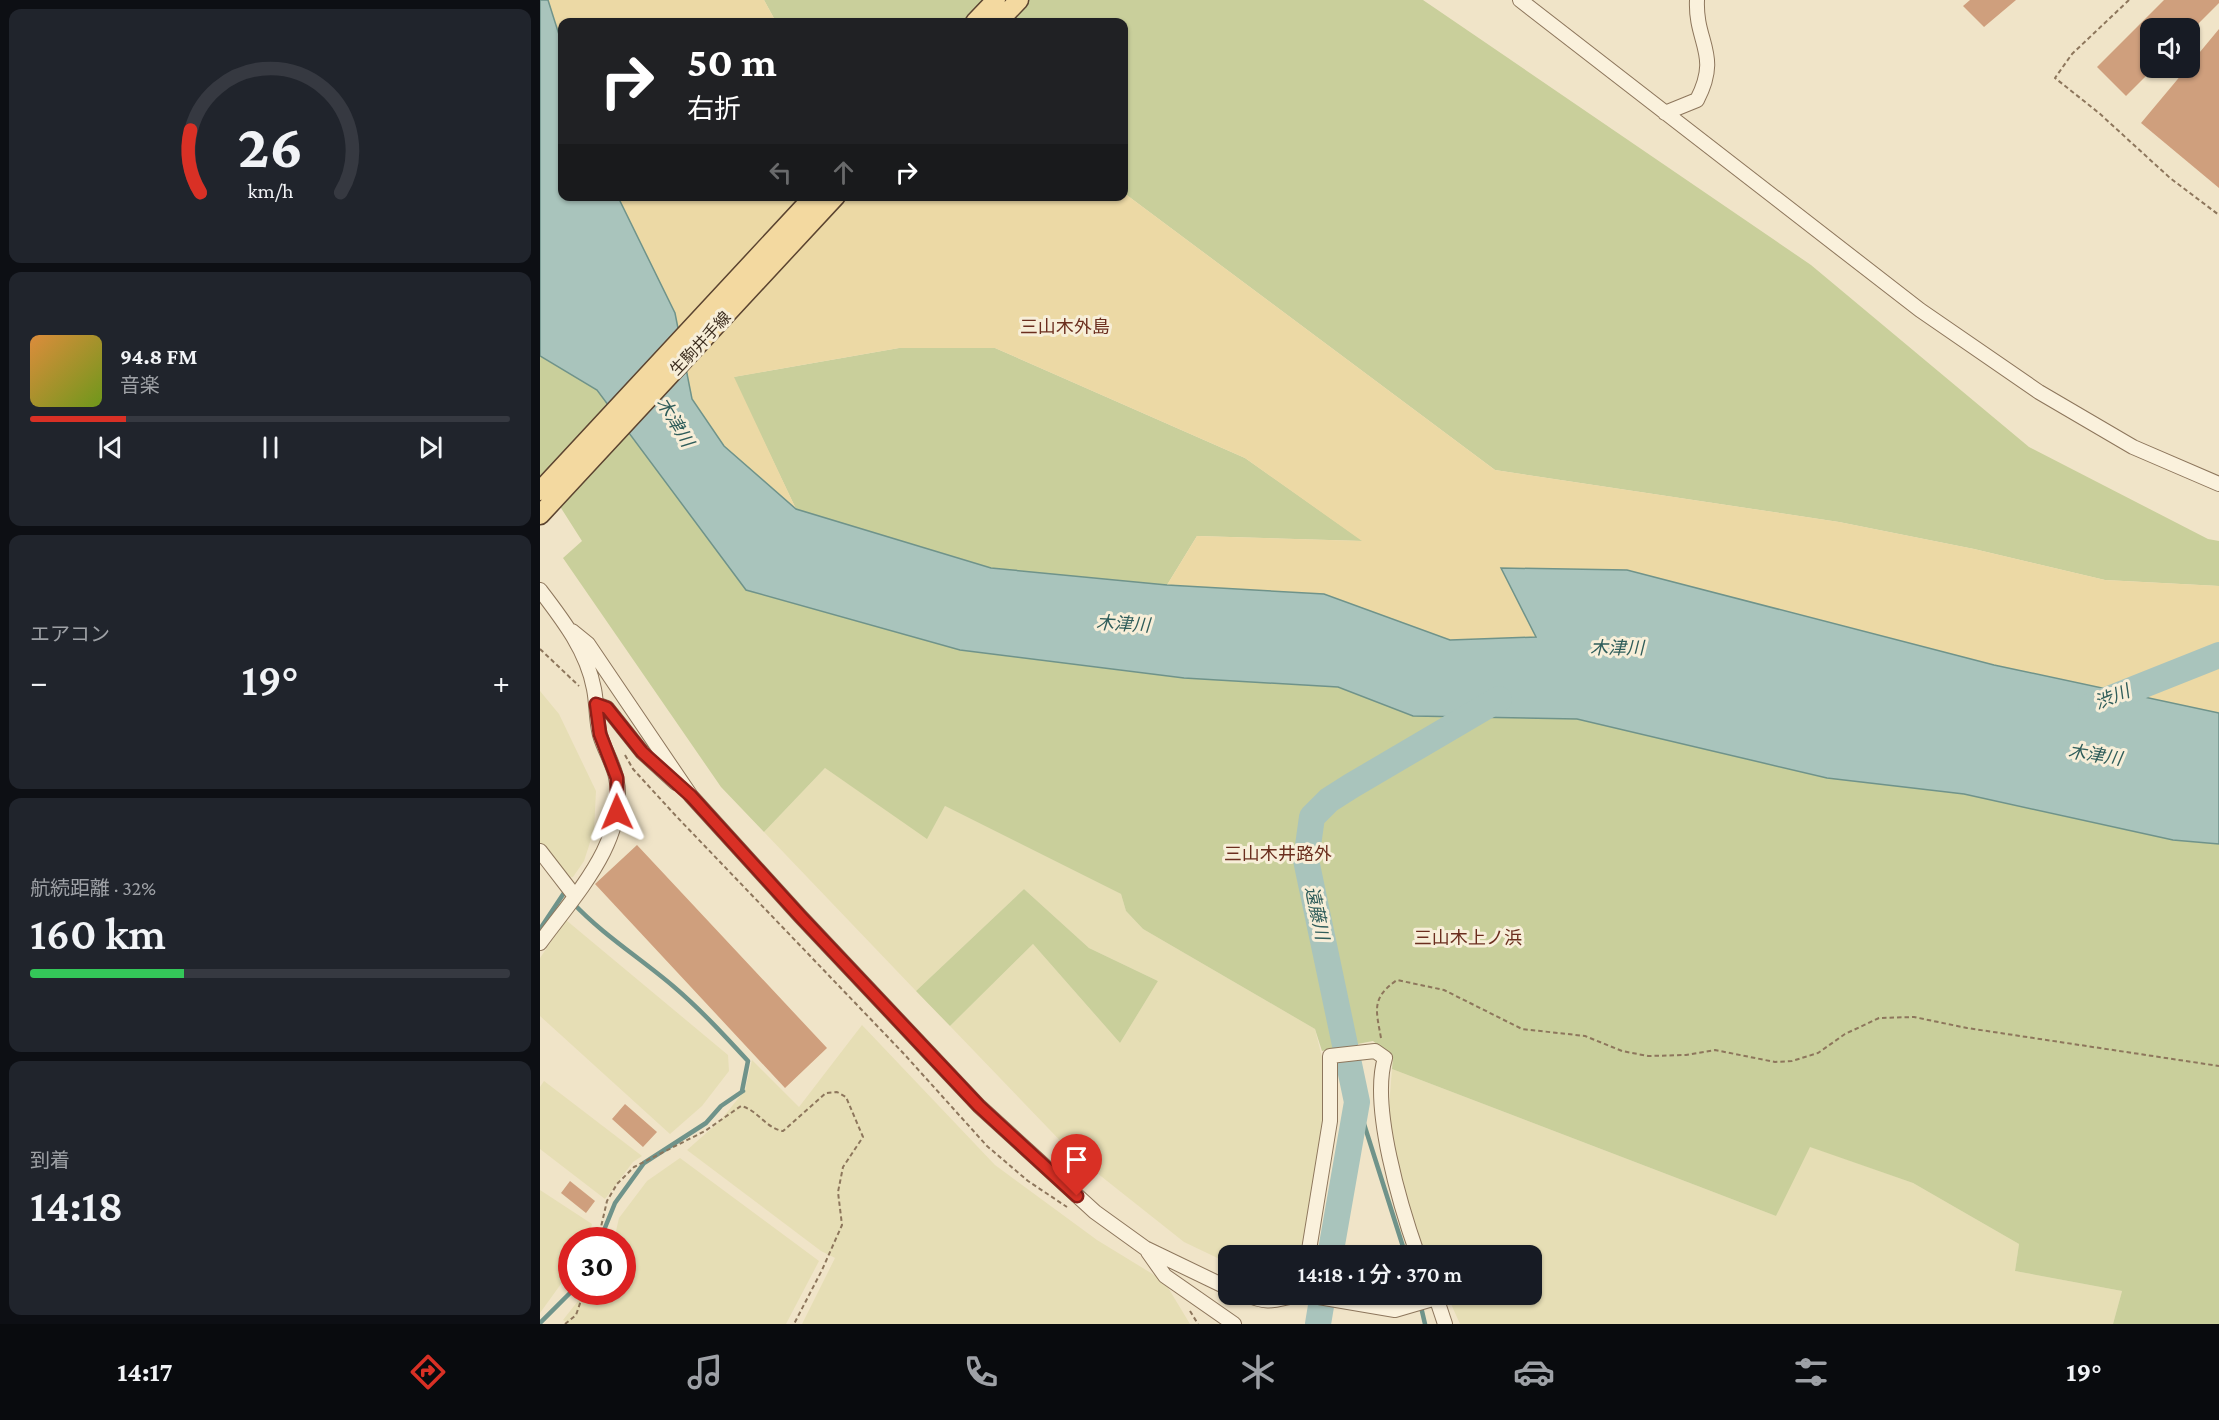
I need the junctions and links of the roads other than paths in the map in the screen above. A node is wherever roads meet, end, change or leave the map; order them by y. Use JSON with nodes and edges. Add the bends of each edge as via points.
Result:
{"nodes":[{"id":1,"x":996,"y":0,"type":"edge"},
{"id":2,"x":1019,"y":0,"type":"edge"},
{"id":3,"x":1520,"y":0,"type":"edge"},
{"id":4,"x":1697,"y":0,"type":"edge"},
{"id":5,"x":979,"y":18,"type":"edge"},
{"id":6,"x":1002,"y":18,"type":"edge"},
{"id":7,"x":1665,"y":113,"type":"junction"},
{"id":8,"x":809,"y":201,"type":"edge"},
{"id":9,"x":831,"y":201,"type":"edge"},
{"id":10,"x":2219,"y":484,"type":"edge"},
{"id":11,"x":540,"y":491,"type":"edge"},
{"id":12,"x":540,"y":515,"type":"edge"},
{"id":13,"x":540,"y":590,"type":"edge"},
{"id":14,"x":572,"y":631,"type":"junction"},
{"id":15,"x":596,"y":704,"type":"junction"},
{"id":16,"x":691,"y":796,"type":"junction"},
{"id":17,"x":540,"y":850,"type":"edge"},
{"id":18,"x":574,"y":896,"type":"junction"},
{"id":19,"x":540,"y":943,"type":"edge"},
{"id":20,"x":1310,"y":1245,"type":"edge"},
{"id":21,"x":1415,"y":1245,"type":"edge"},
{"id":22,"x":1145,"y":1248,"type":"junction"},
{"id":23,"x":1218,"y":1283,"type":"edge"},
{"id":24,"x":1363,"y":1305,"type":"edge"},
{"id":25,"x":1410,"y":1305,"type":"edge"},
{"id":26,"x":1439,"y":1305,"type":"edge"},
{"id":27,"x":1234,"y":1324,"type":"edge"},
{"id":28,"x":1445,"y":1324,"type":"edge"}],
"edges":[{"from":1,"to":5,"type":"main road"},
{"from":2,"to":6,"type":"main road"},
{"from":3,"to":7,"type":"street"},
{"from":4,"to":7,"type":"street","via":[[1708,72],[1697,100]]},
{"from":7,"to":10,"type":"street","via":[[1920,310],[2039,392],[2133,447]]},
{"from":8,"to":11,"type":"main road","name":"生駒井手線"},
{"from":9,"to":12,"type":"main road","name":"生駒井手線"},
{"from":13,"to":14,"type":"street"},
{"from":14,"to":15,"type":"street","via":[[594,687]]},
{"from":14,"to":16,"type":"street","via":[[588,644]]},
{"from":15,"to":16,"type":"street","via":[[607,708],[642,752]]},
{"from":15,"to":18,"type":"street","via":[[600,734],[617,778],[617,812],[606,846]]},
{"from":16,"to":22,"type":"street","via":[[979,1106],[1095,1212]]},
{"from":17,"to":18,"type":"street"},
{"from":18,"to":19,"type":"street"},
{"from":20,"to":21,"type":"street","via":[[1330,1121],[1330,1056],[1375,1051],[1385,1058],[1382,1112]]},
{"from":22,"to":23,"type":"street"},
{"from":22,"to":27,"type":"street","via":[[1165,1276]]},
{"from":24,"to":25,"type":"street","via":[[1395,1310]]},
{"from":26,"to":28,"type":"street"}]}
